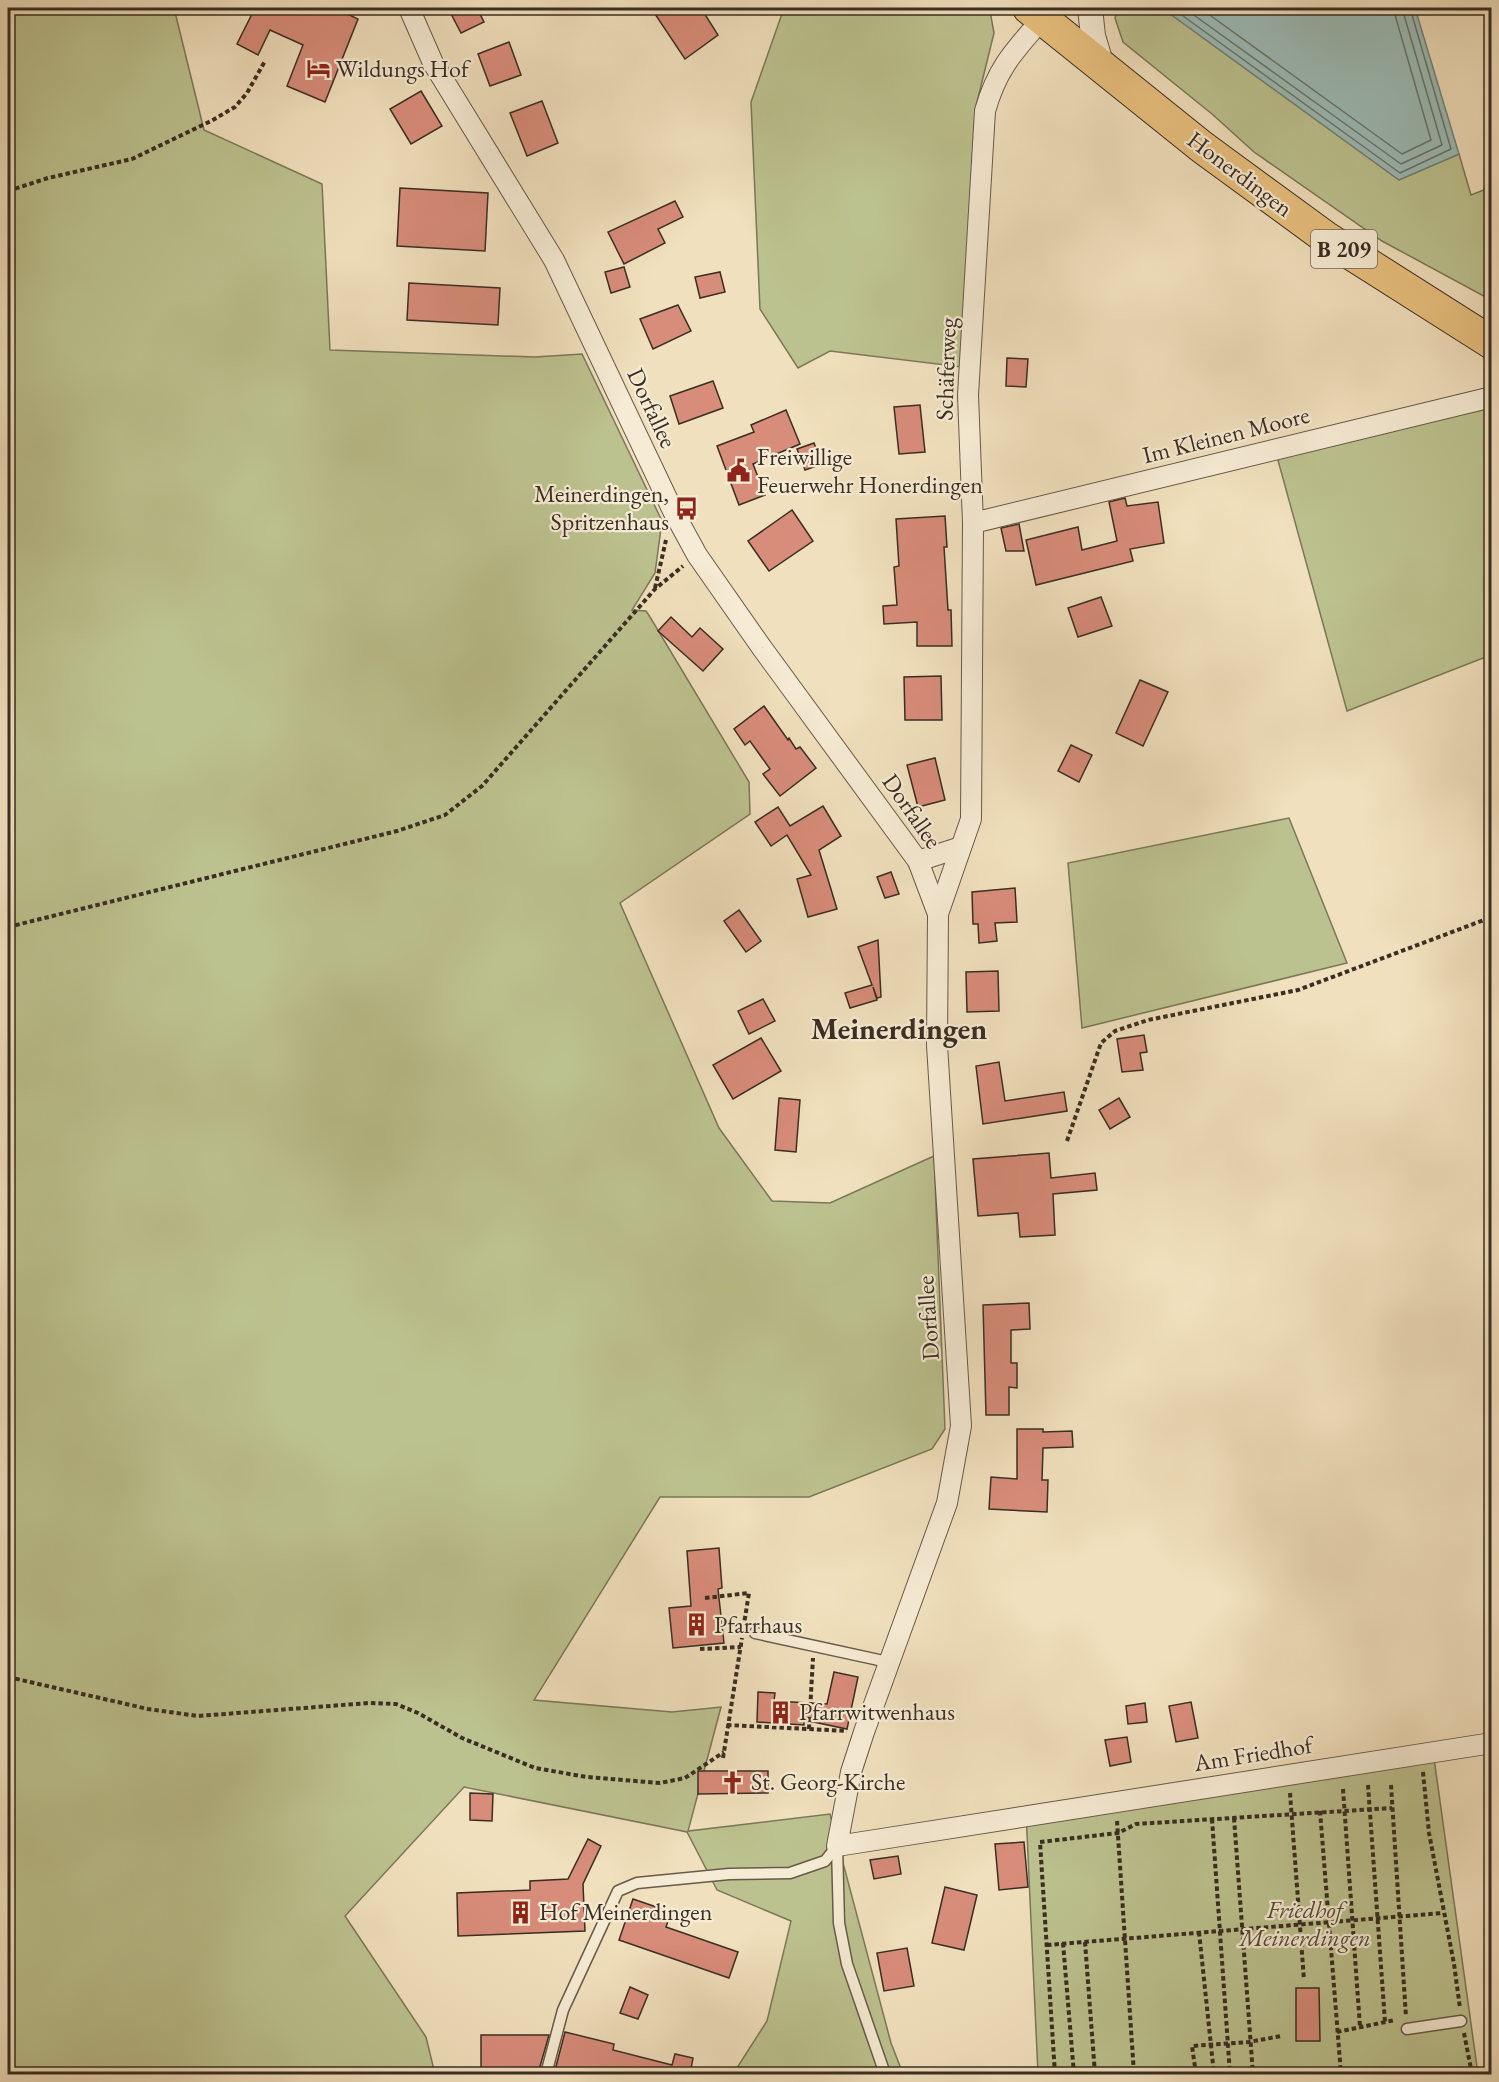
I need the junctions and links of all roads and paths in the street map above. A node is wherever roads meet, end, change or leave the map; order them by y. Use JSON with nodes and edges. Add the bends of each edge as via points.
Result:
{"nodes":[{"id":1,"x":409,"y":8,"type":"edge"},
{"id":2,"x":1090,"y":8,"type":"edge"},
{"id":3,"x":1041,"y":11,"type":"edge"},
{"id":4,"x":265,"y":61,"type":"dead end"},
{"id":5,"x":1102,"y":66,"type":"junction"},
{"id":6,"x":8,"y":191,"type":"edge"},
{"id":7,"x":1491,"y":344,"type":"edge"},
{"id":8,"x":1491,"y":398,"type":"edge"},
{"id":9,"x":672,"y":511,"type":"junction"},
{"id":10,"x":973,"y":523,"type":"junction"},
{"id":11,"x":697,"y":555,"type":"junction"},
{"id":12,"x":655,"y":589,"type":"junction"},
{"id":13,"x":961,"y":847,"type":"junction"},
{"id":14,"x":918,"y":861,"type":"junction"},
{"id":15,"x":938,"y":914,"type":"junction"},
{"id":16,"x":1491,"y":917,"type":"edge"},
{"id":17,"x":8,"y":927,"type":"edge"},
{"id":18,"x":1067,"y":1142,"type":"dead end"},
{"id":19,"x":705,"y":1598,"type":"dead end"},
{"id":20,"x":755,"y":1633,"type":"dead end"},
{"id":21,"x":814,"y":1645,"type":"junction"},
{"id":22,"x":741,"y":1647,"type":"junction"},
{"id":23,"x":700,"y":1649,"type":"dead end"},
{"id":24,"x":888,"y":1662,"type":"junction"},
{"id":25,"x":8,"y":1677,"type":"edge"},
{"id":26,"x":728,"y":1725,"type":"junction"},
{"id":27,"x":809,"y":1729,"type":"junction"},
{"id":28,"x":864,"y":1732,"type":"junction"},
{"id":29,"x":1491,"y":1743,"type":"edge"},
{"id":30,"x":724,"y":1752,"type":"junction"},
{"id":31,"x":1420,"y":1754,"type":"junction"},
{"id":32,"x":723,"y":1758,"type":"dead end"},
{"id":33,"x":1289,"y":1774,"type":"junction"},
{"id":34,"x":1368,"y":1785,"type":"dead end"},
{"id":35,"x":1391,"y":1785,"type":"dead end"},
{"id":36,"x":1343,"y":1789,"type":"dead end"},
{"id":37,"x":1116,"y":1802,"type":"junction"},
{"id":38,"x":1392,"y":1808,"type":"junction"},
{"id":39,"x":1370,"y":1809,"type":"junction"},
{"id":40,"x":1344,"y":1810,"type":"junction"},
{"id":41,"x":1320,"y":1811,"type":"junction"},
{"id":42,"x":1292,"y":1813,"type":"junction"},
{"id":43,"x":1234,"y":1818,"type":"junction"},
{"id":44,"x":1212,"y":1819,"type":"junction"},
{"id":45,"x":1118,"y":1833,"type":"junction"},
{"id":46,"x":837,"y":1846,"type":"junction"},
{"id":47,"x":1443,"y":1912,"type":"junction"},
{"id":48,"x":1399,"y":1916,"type":"junction"},
{"id":49,"x":1378,"y":1918,"type":"junction"},
{"id":50,"x":1352,"y":1920,"type":"junction"},
{"id":51,"x":1328,"y":1922,"type":"junction"},
{"id":52,"x":1300,"y":1924,"type":"junction"},
{"id":53,"x":1243,"y":1929,"type":"junction"},
{"id":54,"x":1221,"y":1930,"type":"junction"},
{"id":55,"x":1199,"y":1932,"type":"junction"},
{"id":56,"x":1123,"y":1938,"type":"junction"},
{"id":57,"x":1085,"y":1942,"type":"junction"},
{"id":58,"x":1064,"y":1943,"type":"junction"},
{"id":59,"x":1047,"y":1945,"type":"junction"},
{"id":60,"x":1304,"y":1980,"type":"dead end"},
{"id":61,"x":1461,"y":2021,"type":"junction"},
{"id":62,"x":1385,"y":2022,"type":"junction"},
{"id":63,"x":1407,"y":2024,"type":"junction"},
{"id":64,"x":1360,"y":2027,"type":"junction"},
{"id":65,"x":1337,"y":2032,"type":"junction"},
{"id":66,"x":1281,"y":2036,"type":"dead end"},
{"id":67,"x":1249,"y":2042,"type":"junction"},
{"id":68,"x":1229,"y":2043,"type":"junction"},
{"id":69,"x":1210,"y":2046,"type":"junction"},
{"id":70,"x":1341,"y":2072,"type":"edge"},
{"id":71,"x":1134,"y":2073,"type":"edge"},
{"id":72,"x":1321,"y":2073,"type":"edge"},
{"id":73,"x":546,"y":2074,"type":"edge"},
{"id":74,"x":885,"y":2074,"type":"edge"},
{"id":75,"x":1055,"y":2074,"type":"edge"},
{"id":76,"x":1074,"y":2074,"type":"edge"},
{"id":77,"x":1095,"y":2074,"type":"edge"},
{"id":78,"x":1113,"y":2074,"type":"edge"},
{"id":79,"x":1196,"y":2074,"type":"edge"},
{"id":80,"x":1214,"y":2074,"type":"edge"},
{"id":81,"x":1230,"y":2074,"type":"edge"},
{"id":82,"x":1252,"y":2074,"type":"edge"},
{"id":83,"x":1300,"y":2074,"type":"edge"},
{"id":84,"x":1472,"y":2074,"type":"edge"}],
"edges":[{"from":1,"to":9,"type":"street","name":"Dorfallee","via":[[433,63],[554,260]]},
{"from":2,"to":5,"type":"street"},
{"from":3,"to":5,"type":"main road","name":"Honerdingen","number":"B 209"},
{"from":3,"to":10,"type":"street","name":"Schäferweg","via":[[993,83],[985,111],[968,394]]},
{"from":4,"to":6,"type":"path","via":[[236,107],[211,121],[132,159]]},
{"from":5,"to":7,"type":"main road","name":"Honerdingen","number":"B 209","via":[[1202,147],[1325,237]]},
{"from":8,"to":10,"type":"street","name":"Im Kleinen Moore"},
{"from":9,"to":11,"type":"street","name":"Dorfallee"},
{"from":9,"to":12,"type":"path"},
{"from":10,"to":13,"type":"street","name":"Schäferweg","via":[[971,819]]},
{"from":11,"to":12,"type":"path"},
{"from":11,"to":14,"type":"street","name":"Dorfallee"},
{"from":12,"to":17,"type":"path","via":[[482,786],[445,814],[397,831]]},
{"from":13,"to":14,"type":"street"},
{"from":13,"to":15,"type":"street","name":"Schäferweg"},
{"from":14,"to":15,"type":"street","name":"Dorfallee"},
{"from":15,"to":24,"type":"street","name":"Dorfallee","via":[[937,1045],[961,1426],[947,1503]]},
{"from":16,"to":18,"type":"path","via":[[1298,990],[1148,1020],[1115,1031],[1101,1043]]},
{"from":19,"to":22,"type":"path","via":[[749,1593]]},
{"from":20,"to":21,"type":"lane"},
{"from":21,"to":24,"type":"lane"},
{"from":21,"to":27,"type":"path"},
{"from":22,"to":23,"type":"path"},
{"from":22,"to":26,"type":"path"},
{"from":24,"to":28,"type":"street","name":"Dorfallee"},
{"from":25,"to":30,"type":"path","via":[[148,1709],[198,1716],[396,1704],[462,1738],[535,1768],[587,1777],[660,1783],[685,1778]]},
{"from":26,"to":27,"type":"path"},
{"from":26,"to":30,"type":"path"},
{"from":27,"to":28,"type":"path"},
{"from":28,"to":46,"type":"street","name":"Dorfallee","via":[[851,1772]]},
{"from":29,"to":31,"type":"street","name":"Am Friedhof"},
{"from":30,"to":32,"type":"path"},
{"from":31,"to":33,"type":"street","name":"Am Friedhof"},
{"from":31,"to":47,"type":"path"},
{"from":33,"to":37,"type":"street","name":"Am Friedhof"},
{"from":33,"to":42,"type":"path"},
{"from":34,"to":39,"type":"path"},
{"from":35,"to":38,"type":"path"},
{"from":36,"to":40,"type":"path"},
{"from":37,"to":45,"type":"path"},
{"from":37,"to":46,"type":"street","name":"Am Friedhof"},
{"from":38,"to":39,"type":"path"},
{"from":38,"to":48,"type":"path"},
{"from":39,"to":40,"type":"path"},
{"from":39,"to":49,"type":"path"},
{"from":40,"to":41,"type":"path"},
{"from":40,"to":50,"type":"path"},
{"from":41,"to":42,"type":"path"},
{"from":41,"to":51,"type":"path"},
{"from":42,"to":43,"type":"path"},
{"from":42,"to":52,"type":"path"},
{"from":43,"to":44,"type":"path"},
{"from":43,"to":53,"type":"path"},
{"from":44,"to":45,"type":"path","via":[[1136,1824]]},
{"from":44,"to":54,"type":"path"},
{"from":45,"to":56,"type":"path"},
{"from":45,"to":59,"type":"path","via":[[1040,1842]]},
{"from":46,"to":73,"type":"lane","via":[[825,1861],[790,1873],[637,1882],[618,1891],[563,2010]]},
{"from":46,"to":74,"type":"lane","via":[[839,1923],[847,1965]]},
{"from":47,"to":48,"type":"path"},
{"from":47,"to":61,"type":"path"},
{"from":48,"to":49,"type":"path"},
{"from":48,"to":63,"type":"path"},
{"from":49,"to":50,"type":"path"},
{"from":49,"to":62,"type":"path"},
{"from":50,"to":51,"type":"path"},
{"from":50,"to":64,"type":"path"},
{"from":51,"to":52,"type":"path"},
{"from":51,"to":65,"type":"path"},
{"from":52,"to":53,"type":"path"},
{"from":52,"to":60,"type":"path"},
{"from":53,"to":54,"type":"path"},
{"from":53,"to":67,"type":"path"},
{"from":54,"to":55,"type":"path"},
{"from":54,"to":68,"type":"path"},
{"from":55,"to":56,"type":"path"},
{"from":55,"to":69,"type":"path"},
{"from":56,"to":57,"type":"path"},
{"from":56,"to":71,"type":"path"},
{"from":57,"to":58,"type":"path"},
{"from":57,"to":77,"type":"path"},
{"from":58,"to":59,"type":"path"},
{"from":58,"to":76,"type":"path"},
{"from":59,"to":75,"type":"path"},
{"from":61,"to":63,"type":"lane"},
{"from":61,"to":84,"type":"path"},
{"from":62,"to":63,"type":"path"},
{"from":62,"to":64,"type":"path"},
{"from":64,"to":65,"type":"path"},
{"from":65,"to":70,"type":"path"},
{"from":66,"to":67,"type":"path"},
{"from":67,"to":68,"type":"path"},
{"from":67,"to":82,"type":"path"},
{"from":68,"to":69,"type":"path"},
{"from":68,"to":81,"type":"path"},
{"from":69,"to":79,"type":"path","via":[[1192,2046]]},
{"from":69,"to":80,"type":"path"},
{"from":70,"to":72,"type":"path"},
{"from":71,"to":78,"type":"path"},
{"from":72,"to":83,"type":"path"}]}
